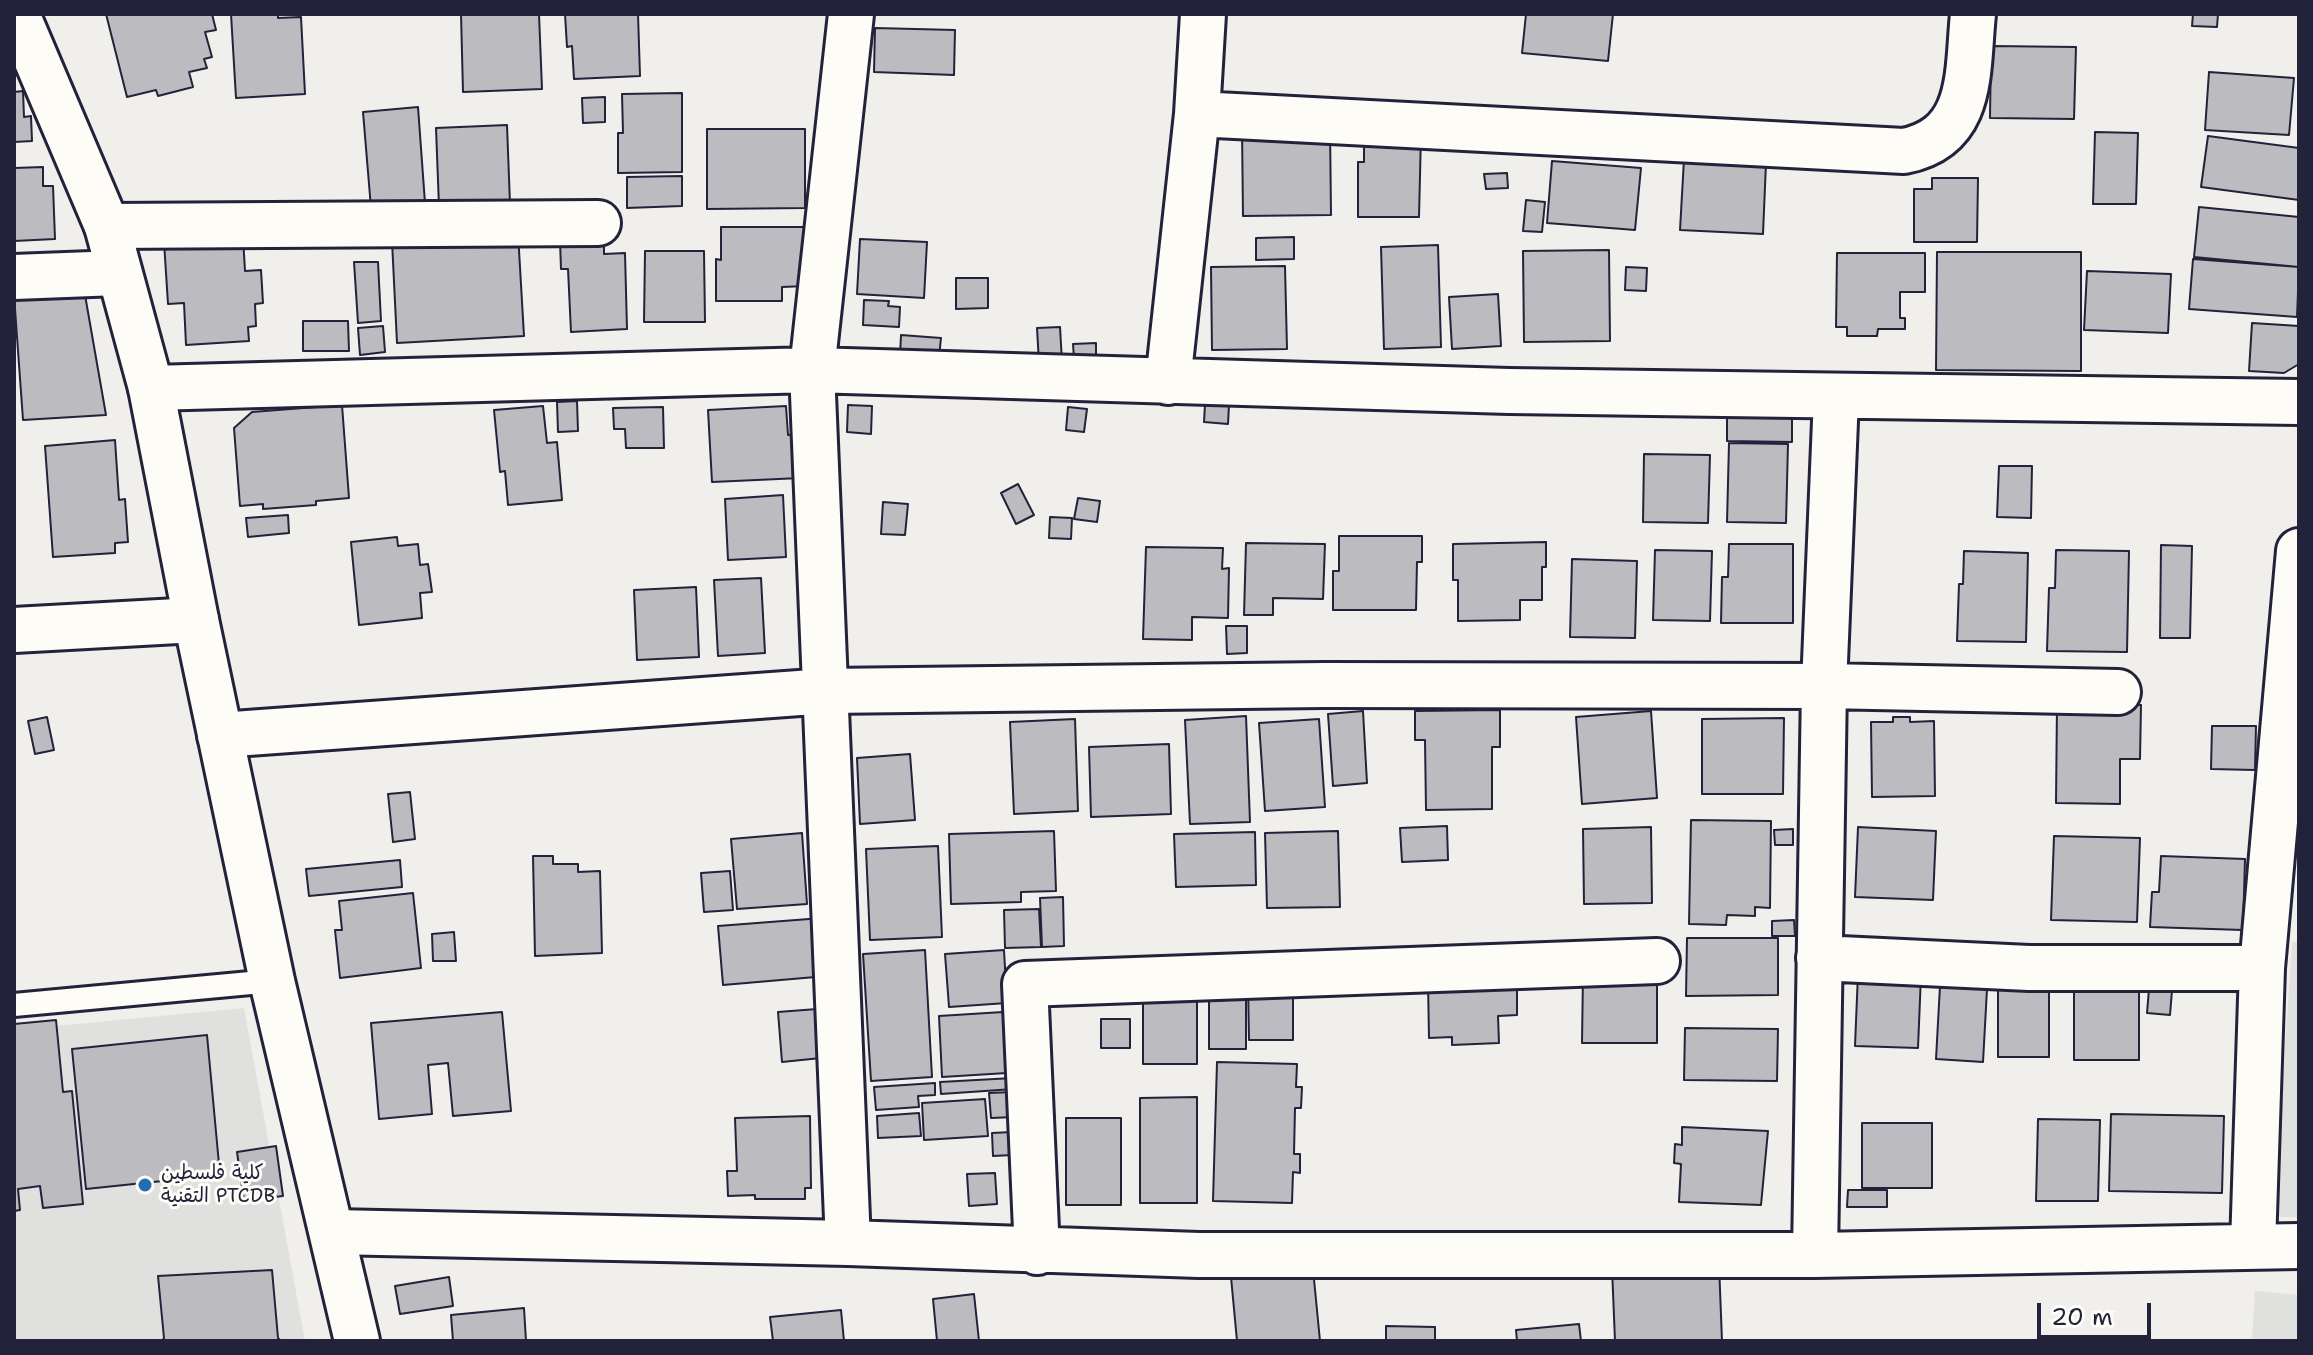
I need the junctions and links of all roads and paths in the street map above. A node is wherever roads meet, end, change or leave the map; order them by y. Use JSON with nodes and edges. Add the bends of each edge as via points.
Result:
{"nodes":[{"id":1,"x":17,"y":14,"type":"edge"},
{"id":2,"x":851,"y":14,"type":"edge"},
{"id":3,"x":1203,"y":14,"type":"edge"},
{"id":4,"x":1973,"y":14,"type":"edge"},
{"id":5,"x":1197,"y":114,"type":"junction"},
{"id":6,"x":598,"y":223,"type":"dead end"},
{"id":7,"x":107,"y":226,"type":"junction"},
{"id":8,"x":118,"y":273,"type":"junction"},
{"id":9,"x":14,"y":277,"type":"edge"},
{"id":10,"x":812,"y":370,"type":"junction"},
{"id":11,"x":1168,"y":382,"type":"junction"},
{"id":12,"x":151,"y":388,"type":"junction"},
{"id":13,"x":1836,"y":397,"type":"junction"},
{"id":14,"x":2299,"y":402,"type":"edge"},
{"id":15,"x":2299,"y":551,"type":"edge"},
{"id":16,"x":196,"y":620,"type":"junction"},
{"id":17,"x":14,"y":630,"type":"edge"},
{"id":18,"x":1824,"y":686,"type":"junction"},
{"id":19,"x":827,"y":691,"type":"junction"},
{"id":20,"x":2118,"y":692,"type":"dead end"},
{"id":21,"x":220,"y":735,"type":"junction"},
{"id":22,"x":1819,"y":958,"type":"junction"},
{"id":23,"x":1657,"y":961,"type":"dead end"},
{"id":24,"x":2262,"y":968,"type":"junction"},
{"id":25,"x":272,"y":981,"type":"junction"},
{"id":26,"x":14,"y":1005,"type":"edge"},
{"id":27,"x":333,"y":1232,"type":"junction"},
{"id":28,"x":848,"y":1243,"type":"junction"},
{"id":29,"x":2253,"y":1246,"type":"junction"},
{"id":30,"x":2299,"y":1246,"type":"edge"},
{"id":31,"x":1037,"y":1252,"type":"junction"},
{"id":32,"x":1815,"y":1255,"type":"junction"},
{"id":33,"x":357,"y":1341,"type":"edge"}],
"edges":[{"from":1,"to":7,"type":"street"},
{"from":2,"to":10,"type":"street"},
{"from":3,"to":5,"type":"street"},
{"from":4,"to":5,"type":"street","via":[[1965,90],[1955,120],[1932,142],[1904,151]]},
{"from":5,"to":11,"type":"street"},
{"from":6,"to":7,"type":"street"},
{"from":7,"to":8,"type":"street"},
{"from":8,"to":9,"type":"street"},
{"from":8,"to":12,"type":"street"},
{"from":10,"to":11,"type":"street"},
{"from":10,"to":12,"type":"street"},
{"from":10,"to":19,"type":"street"},
{"from":11,"to":13,"type":"street"},
{"from":12,"to":16,"type":"street"},
{"from":13,"to":14,"type":"street"},
{"from":13,"to":18,"type":"street"},
{"from":15,"to":24,"type":"street"},
{"from":16,"to":17,"type":"street"},
{"from":16,"to":21,"type":"street"},
{"from":18,"to":19,"type":"street"},
{"from":18,"to":20,"type":"street"},
{"from":18,"to":22,"type":"street"},
{"from":19,"to":21,"type":"street"},
{"from":19,"to":28,"type":"street"},
{"from":21,"to":25,"type":"street"},
{"from":22,"to":24,"type":"street","via":[[2029,968]]},
{"from":22,"to":32,"type":"street"},
{"from":23,"to":31,"type":"street","via":[[1025,984]]},
{"from":24,"to":29,"type":"street"},
{"from":25,"to":26,"type":"lane"},
{"from":25,"to":27,"type":"street"},
{"from":27,"to":28,"type":"street"},
{"from":27,"to":33,"type":"street"},
{"from":28,"to":31,"type":"street"},
{"from":29,"to":30,"type":"street"},
{"from":29,"to":32,"type":"street"},
{"from":31,"to":32,"type":"street"}]}
